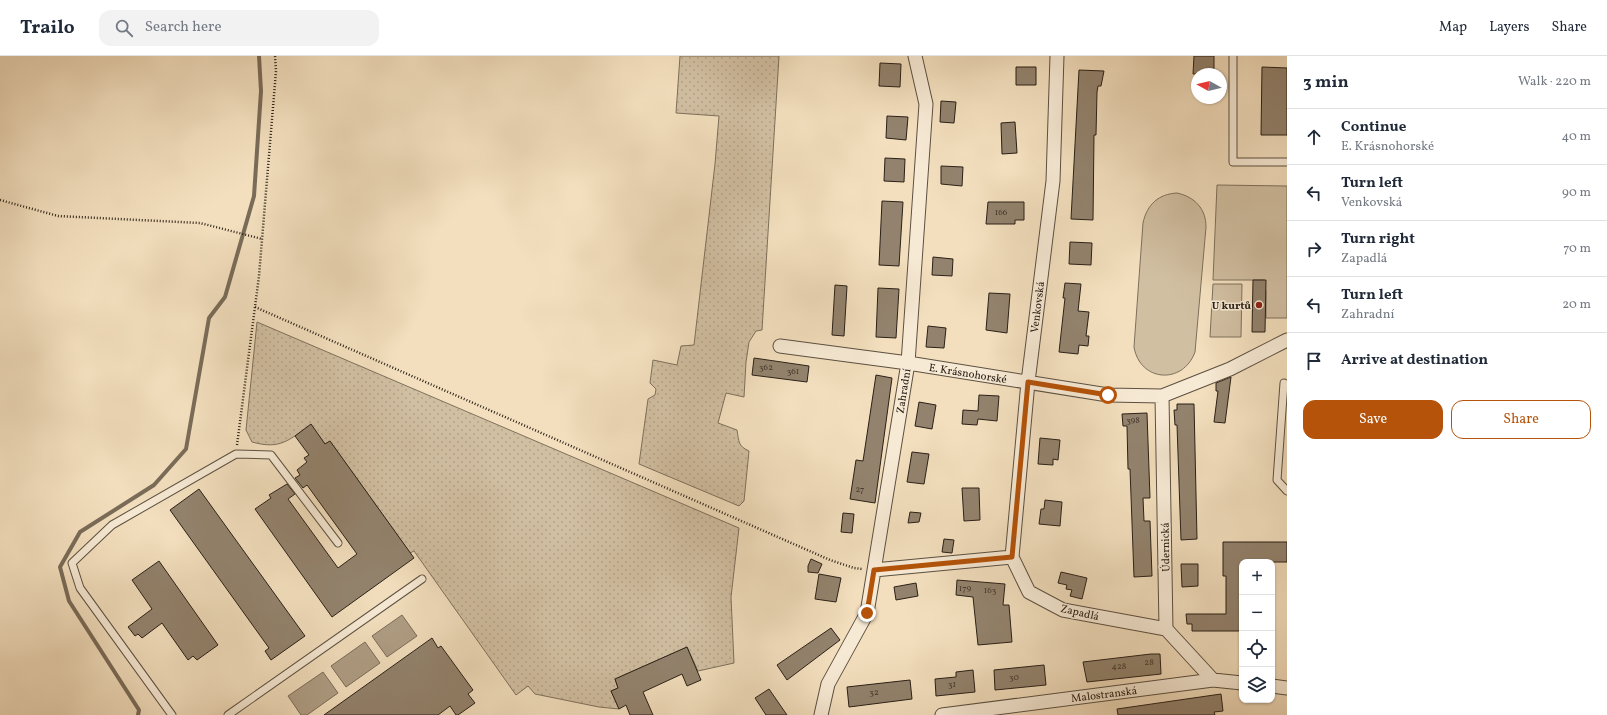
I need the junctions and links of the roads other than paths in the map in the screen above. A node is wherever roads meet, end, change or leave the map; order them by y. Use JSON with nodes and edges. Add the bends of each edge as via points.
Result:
{"nodes":[{"id":1,"x":915,"y":56,"type":"edge"},
{"id":2,"x":1057,"y":56,"type":"edge"},
{"id":3,"x":1233,"y":56,"type":"edge"},
{"id":4,"x":1287,"y":162,"type":"edge"},
{"id":5,"x":1287,"y":340,"type":"edge"},
{"id":6,"x":780,"y":346,"type":"dead end"},
{"id":7,"x":908,"y":363,"type":"junction"},
{"id":8,"x":1028,"y":382,"type":"junction"},
{"id":9,"x":1284,"y":383,"type":"dead end"},
{"id":10,"x":1162,"y":396,"type":"junction"},
{"id":11,"x":1287,"y":491,"type":"edge"},
{"id":12,"x":338,"y":543,"type":"dead end"},
{"id":13,"x":1012,"y":557,"type":"junction"},
{"id":14,"x":874,"y":570,"type":"junction"},
{"id":15,"x":422,"y":579,"type":"dead end"},
{"id":16,"x":1166,"y":629,"type":"junction"},
{"id":17,"x":1213,"y":680,"type":"junction"},
{"id":18,"x":1239,"y":683,"type":"edge"},
{"id":19,"x":1275,"y":686,"type":"edge"},
{"id":20,"x":1287,"y":688,"type":"edge"},
{"id":21,"x":172,"y":715,"type":"edge"},
{"id":22,"x":228,"y":715,"type":"edge"},
{"id":23,"x":821,"y":715,"type":"edge"},
{"id":24,"x":942,"y":715,"type":"edge"}],
"edges":[{"from":1,"to":7,"type":"street","name":"Zahradní","via":[[926,104]]},
{"from":2,"to":8,"type":"street","name":"Venkovská","via":[[1053,181]]},
{"from":3,"to":4,"type":"lane","via":[[1233,162]]},
{"from":5,"to":10,"type":"street","name":"E. Krásnohorské","via":[[1230,369]]},
{"from":6,"to":7,"type":"street","name":"E. Krásnohorské"},
{"from":7,"to":8,"type":"street","name":"E. Krásnohorské"},
{"from":7,"to":14,"type":"street","name":"Zahradní"},
{"from":8,"to":10,"type":"street","name":"E. Krásnohorské","via":[[1108,395]]},
{"from":8,"to":13,"type":"street","name":"Venkovská"},
{"from":9,"to":11,"type":"lane","via":[[1277,480]]},
{"from":10,"to":16,"type":"street","name":"Údernická"},
{"from":12,"to":21,"type":"lane","via":[[271,455],[236,454],[112,524],[72,563],[80,588]]},
{"from":13,"to":14,"type":"street"},
{"from":13,"to":16,"type":"street","name":"Zapadlá","via":[[1028,592],[1063,610]]},
{"from":14,"to":23,"type":"street","name":"Zahradní","via":[[867,613],[828,684]]},
{"from":15,"to":22,"type":"lane"},
{"from":16,"to":17,"type":"street"},
{"from":17,"to":18,"type":"street","name":"Malostranská"},
{"from":17,"to":24,"type":"street","name":"Malostranská"},
{"from":19,"to":20,"type":"street"}]}
